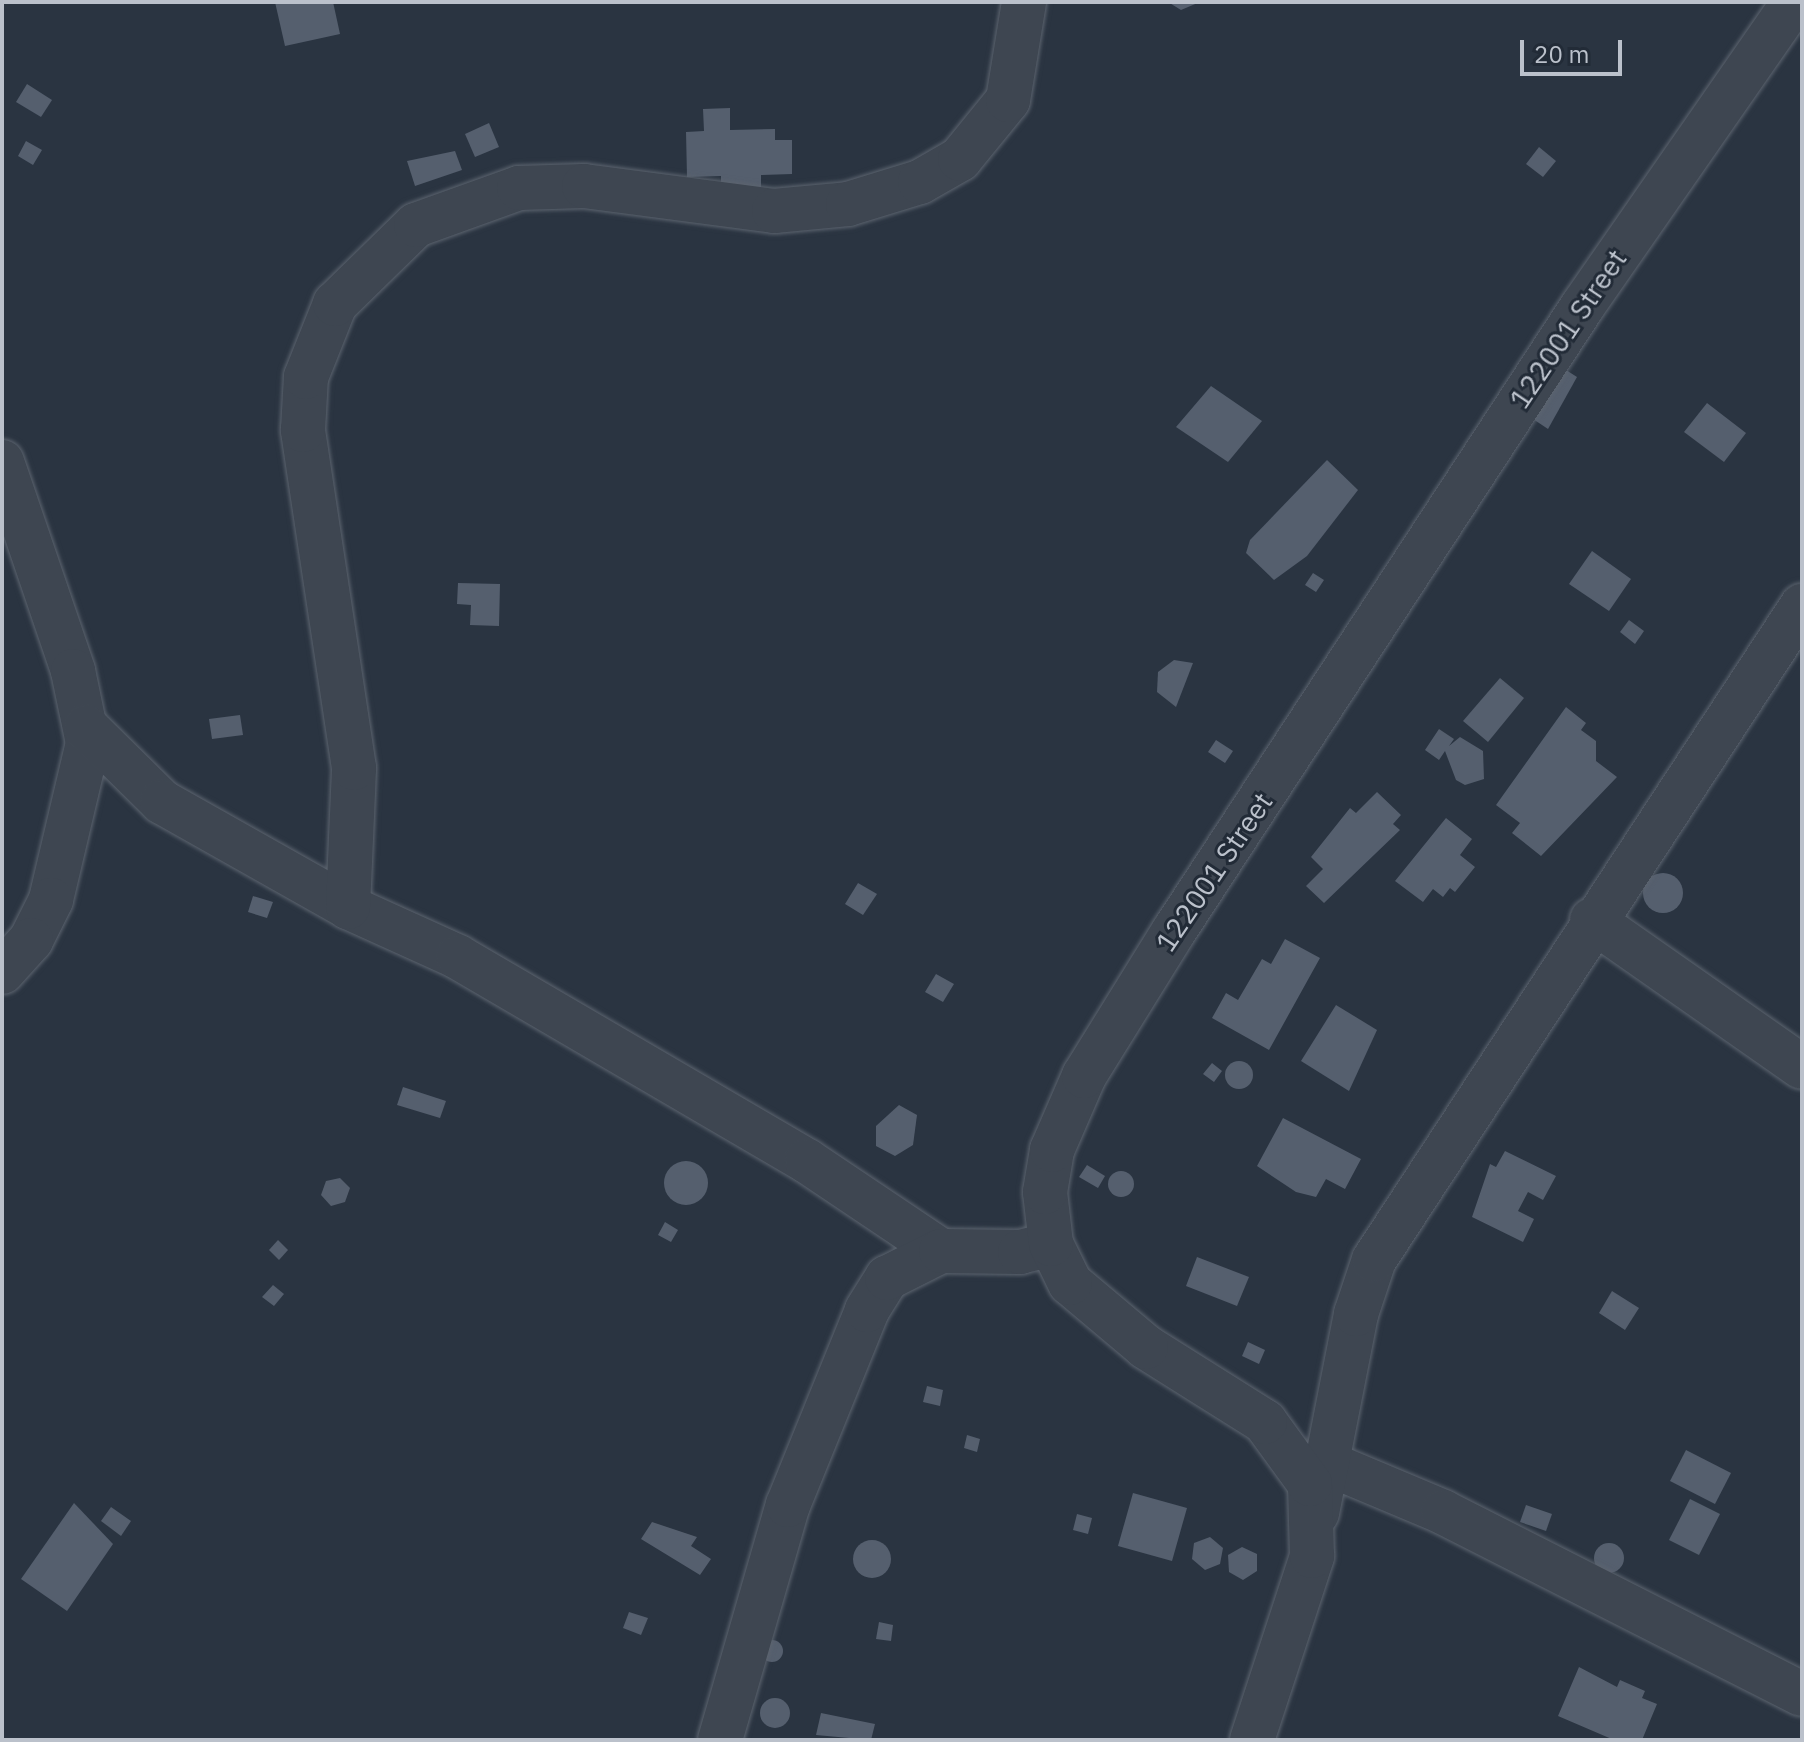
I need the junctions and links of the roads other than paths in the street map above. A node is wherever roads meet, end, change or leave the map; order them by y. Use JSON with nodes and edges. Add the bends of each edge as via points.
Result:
{"nodes":[{"id":1,"x":1024,"y":2,"type":"edge"},
{"id":2,"x":1794,"y":2,"type":"edge"},
{"id":3,"x":2,"y":462,"type":"edge"},
{"id":4,"x":1802,"y":606,"type":"edge"},
{"id":5,"x":86,"y":727,"type":"junction"},
{"id":6,"x":348,"y":907,"type":"junction"},
{"id":7,"x":1592,"y":920,"type":"junction"},
{"id":8,"x":2,"y":972,"type":"edge"},
{"id":9,"x":1802,"y":1067,"type":"edge"},
{"id":10,"x":1051,"y":1244,"type":"junction"},
{"id":11,"x":941,"y":1251,"type":"junction"},
{"id":12,"x":1329,"y":1464,"type":"junction"},
{"id":13,"x":1316,"y":1517,"type":"junction"},
{"id":14,"x":1802,"y":1694,"type":"edge"},
{"id":15,"x":720,"y":1740,"type":"edge"},
{"id":16,"x":1252,"y":1740,"type":"edge"}],
"edges":[{"from":1,"to":6,"type":"street","via":[[1008,100],[960,159],[920,182],[848,204],[774,211],[584,186],[519,188],[416,225],[335,304],[306,377],[303,430],[354,768]]},
{"from":2,"to":10,"type":"street","name":"122001 Street","via":[[1471,474],[1084,1076],[1052,1150],[1045,1192]]},
{"from":3,"to":5,"type":"street"},
{"from":4,"to":7,"type":"street"},
{"from":5,"to":6,"type":"street","via":[[162,802]]},
{"from":5,"to":8,"type":"street","via":[[87,771],[51,900],[31,940]]},
{"from":6,"to":11,"type":"street","via":[[544,1006],[807,1161]]},
{"from":7,"to":9,"type":"street"},
{"from":7,"to":12,"type":"street","via":[[1374,1260],[1356,1314]]},
{"from":10,"to":11,"type":"street","via":[[1020,1252]]},
{"from":10,"to":13,"type":"street","name":"122001 Street","via":[[1070,1283],[1091,1303],[1265,1422],[1310,1484]]},
{"from":11,"to":15,"type":"street","via":[[898,1269],[867,1310],[788,1505]]},
{"from":12,"to":13,"type":"street"},
{"from":12,"to":14,"type":"street","via":[[1471,1526]]},
{"from":13,"to":16,"type":"street","name":"122001 Street","via":[[1301,1598]]}]}
